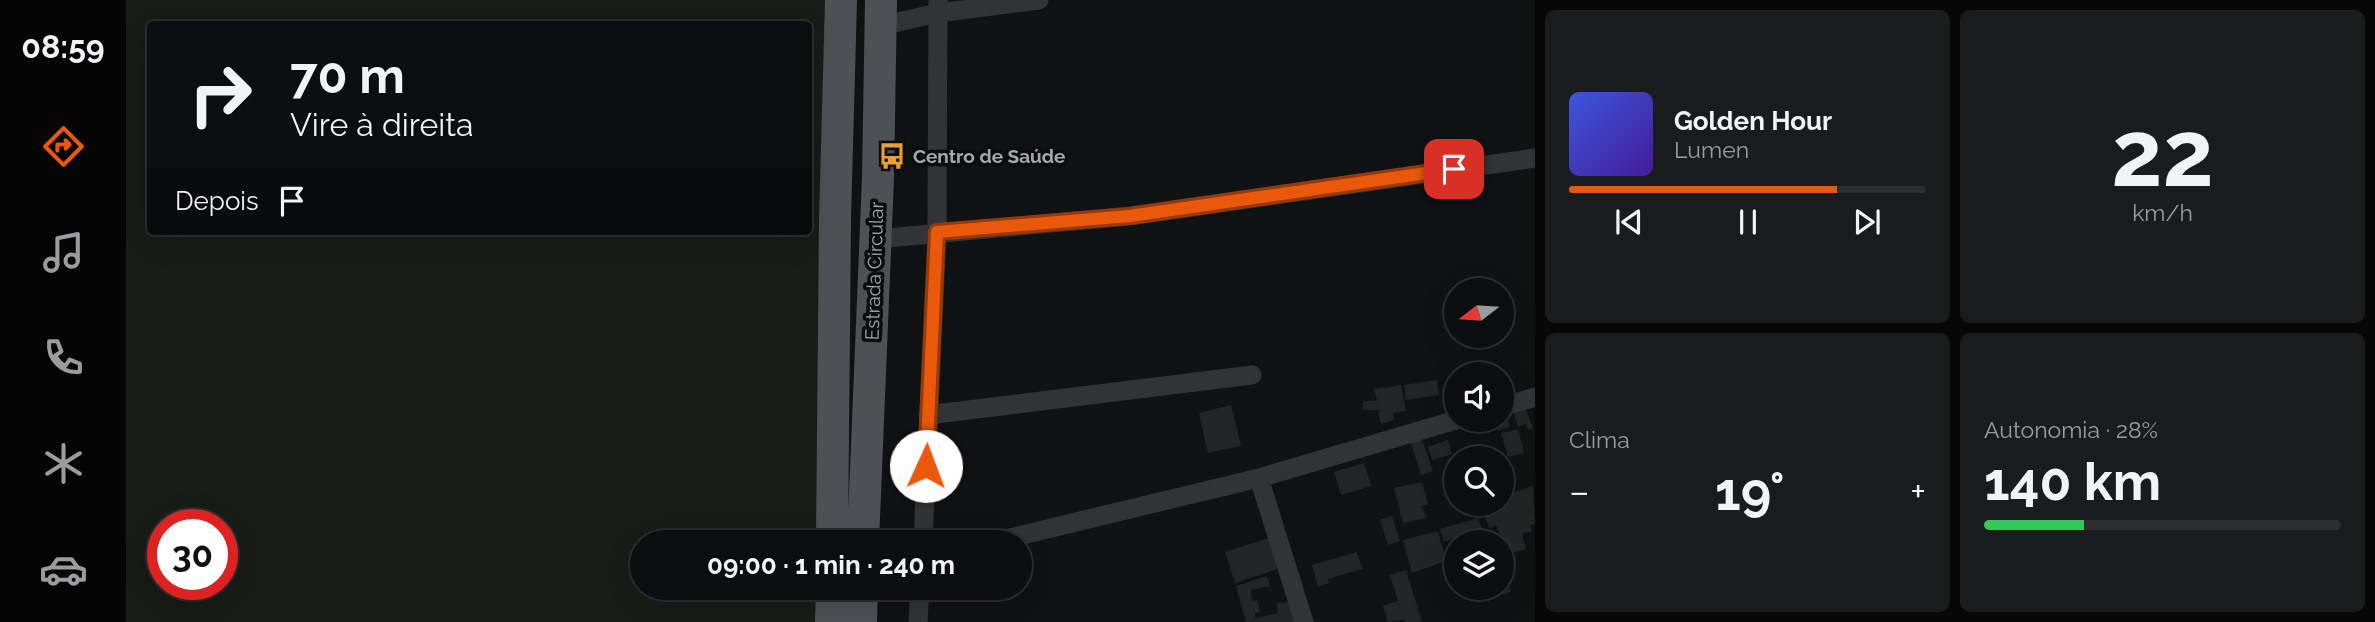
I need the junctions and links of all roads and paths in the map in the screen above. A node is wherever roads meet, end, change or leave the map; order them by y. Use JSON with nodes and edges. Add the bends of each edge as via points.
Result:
{"nodes":[{"id":1,"x":841,"y":0,"type":"edge"},
{"id":2,"x":1039,"y":0,"type":"edge"},
{"id":3,"x":938,"y":7,"type":"edge"},
{"id":4,"x":881,"y":13,"type":"edge"},
{"id":5,"x":1535,"y":158,"type":"edge"},
{"id":6,"x":937,"y":232,"type":"junction"},
{"id":7,"x":876,"y":239,"type":"junction"},
{"id":8,"x":1252,"y":375,"type":"dead end"},
{"id":9,"x":1535,"y":397,"type":"edge"},
{"id":10,"x":1514,"y":403,"type":"edge"},
{"id":11,"x":928,"y":415,"type":"junction"},
{"id":12,"x":1444,"y":424,"type":"edge"},
{"id":13,"x":1259,"y":478,"type":"junction"},
{"id":14,"x":832,"y":530,"type":"edge"},
{"id":15,"x":864,"y":530,"type":"edge"},
{"id":16,"x":923,"y":530,"type":"edge"},
{"id":17,"x":1032,"y":533,"type":"edge"},
{"id":18,"x":832,"y":600,"type":"edge"},
{"id":19,"x":862,"y":600,"type":"edge"},
{"id":20,"x":919,"y":600,"type":"edge"},
{"id":21,"x":831,"y":622,"type":"edge"},
{"id":22,"x":861,"y":622,"type":"edge"},
{"id":23,"x":918,"y":622,"type":"edge"},
{"id":24,"x":1304,"y":622,"type":"edge"}],
"edges":[{"from":1,"to":14,"type":"main road","name":"Estrada Circular"},
{"from":2,"to":3,"type":"street"},
{"from":3,"to":4,"type":"street"},
{"from":3,"to":6,"type":"street"},
{"from":4,"to":7,"type":"main road","name":"Estrada Circular"},
{"from":5,"to":6,"type":"street","via":[[1130,216]]},
{"from":6,"to":7,"type":"street"},
{"from":6,"to":11,"type":"street"},
{"from":7,"to":15,"type":"main road","name":"Estrada Circular"},
{"from":8,"to":11,"type":"street"},
{"from":9,"to":10,"type":"street"},
{"from":11,"to":16,"type":"street"},
{"from":12,"to":13,"type":"street"},
{"from":13,"to":17,"type":"street"},
{"from":13,"to":24,"type":"street"},
{"from":18,"to":21,"type":"main road"},
{"from":19,"to":22,"type":"main road"},
{"from":20,"to":23,"type":"street"}]}
